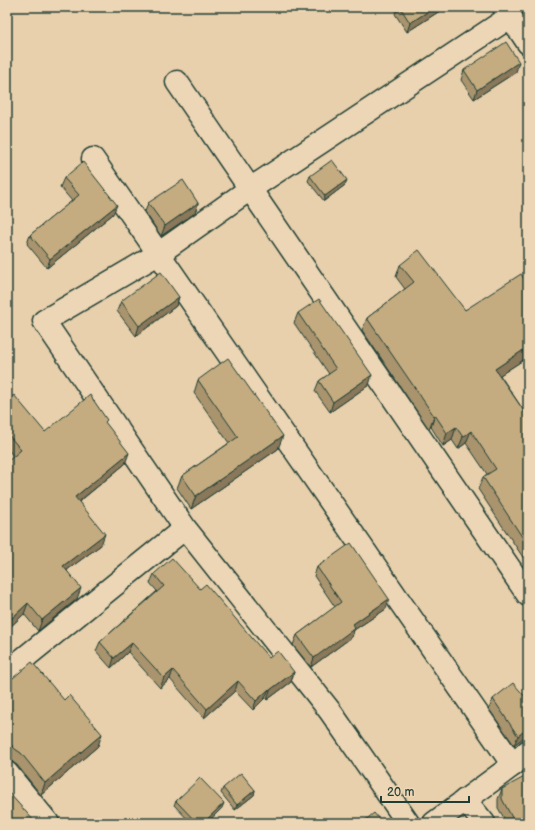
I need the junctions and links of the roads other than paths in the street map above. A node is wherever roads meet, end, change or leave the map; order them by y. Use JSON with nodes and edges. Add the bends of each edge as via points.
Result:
{"nodes":[{"id":1,"x":507,"y":12,"type":"edge"},
{"id":2,"x":528,"y":43,"type":"edge"},
{"id":3,"x":177,"y":82,"type":"dead end"},
{"id":4,"x":93,"y":159,"type":"dead end"},
{"id":5,"x":250,"y":189,"type":"junction"},
{"id":6,"x":158,"y":254,"type":"junction"},
{"id":7,"x":185,"y":528,"type":"junction"},
{"id":8,"x":528,"y":595,"type":"edge"},
{"id":9,"x":7,"y":672,"type":"edge"},
{"id":10,"x":520,"y":758,"type":"edge"},
{"id":11,"x":7,"y":773,"type":"edge"},
{"id":12,"x":465,"y":800,"type":"junction"},
{"id":13,"x":48,"y":823,"type":"edge"},
{"id":14,"x":408,"y":823,"type":"edge"},
{"id":15,"x":434,"y":823,"type":"edge"},
{"id":16,"x":484,"y":823,"type":"edge"}],
"edges":[{"from":1,"to":2,"type":"street"},
{"from":1,"to":5,"type":"street"},
{"from":3,"to":5,"type":"street"},
{"from":4,"to":6,"type":"street"},
{"from":5,"to":6,"type":"street"},
{"from":5,"to":8,"type":"street"},
{"from":6,"to":7,"type":"street","via":[[44,321]]},
{"from":6,"to":10,"type":"street"},
{"from":7,"to":9,"type":"street"},
{"from":7,"to":14,"type":"street","via":[[330,711]]},
{"from":10,"to":12,"type":"street"},
{"from":11,"to":13,"type":"street"},
{"from":12,"to":15,"type":"street"},
{"from":12,"to":16,"type":"street"}]}
